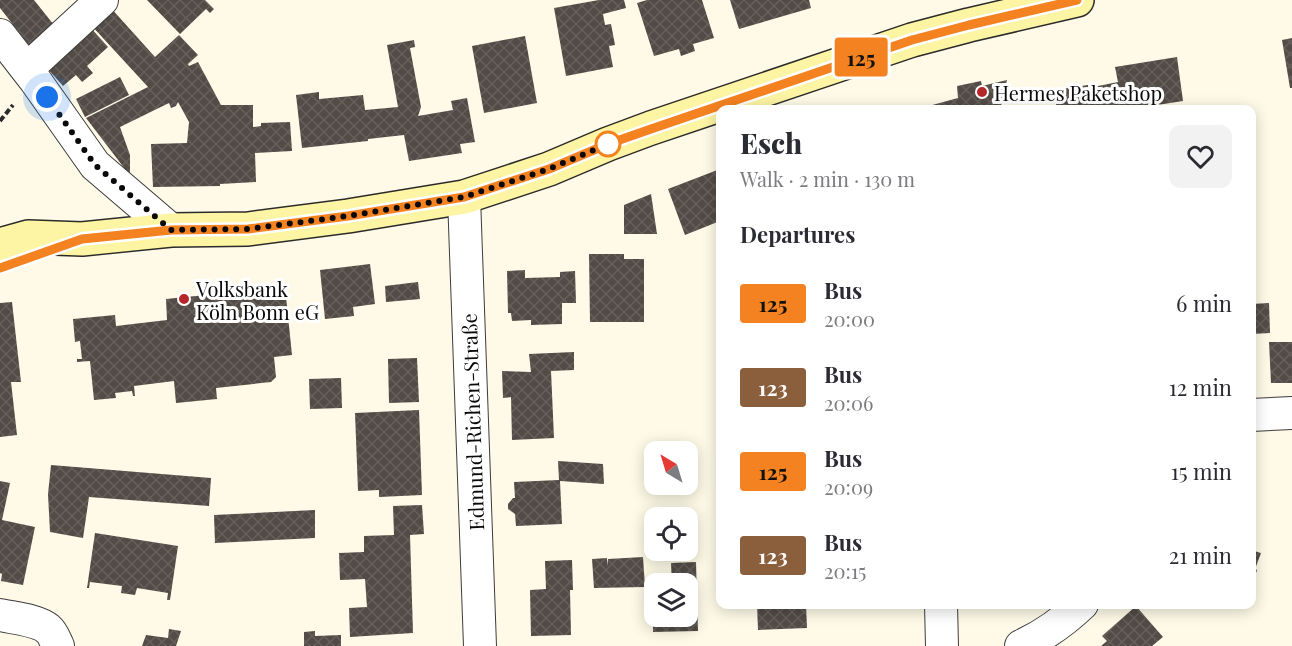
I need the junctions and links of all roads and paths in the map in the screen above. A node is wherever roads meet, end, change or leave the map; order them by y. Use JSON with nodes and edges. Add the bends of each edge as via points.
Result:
{"nodes":[{"id":1,"x":102,"y":0,"type":"edge"},
{"id":2,"x":1077,"y":0,"type":"edge"},
{"id":3,"x":0,"y":35,"type":"edge"},
{"id":4,"x":27,"y":69,"type":"junction"},
{"id":5,"x":721,"y":105,"type":"edge"},
{"id":6,"x":716,"y":107,"type":"edge"},
{"id":7,"x":464,"y":197,"type":"junction"},
{"id":8,"x":171,"y":230,"type":"junction"},
{"id":9,"x":82,"y":239,"type":"junction"},
{"id":10,"x":0,"y":245,"type":"edge"},
{"id":11,"x":0,"y":268,"type":"edge"},
{"id":12,"x":1292,"y":413,"type":"edge"},
{"id":13,"x":1256,"y":415,"type":"edge"},
{"id":14,"x":941,"y":609,"type":"edge"},
{"id":15,"x":1077,"y":609,"type":"edge"},
{"id":16,"x":0,"y":615,"type":"edge"},
{"id":17,"x":58,"y":646,"type":"edge"},
{"id":18,"x":480,"y":646,"type":"edge"},
{"id":19,"x":942,"y":646,"type":"edge"},
{"id":20,"x":1021,"y":646,"type":"edge"}],
"edges":[{"from":1,"to":4,"type":"street"},
{"from":2,"to":5,"type":"main road","via":[[912,40]]},
{"from":3,"to":4,"type":"street"},
{"from":4,"to":8,"type":"street","via":[[95,165]]},
{"from":6,"to":7,"type":"main road"},
{"from":7,"to":8,"type":"main road","via":[[248,229]]},
{"from":7,"to":18,"type":"street","name":"Edmund-Richen-Straße"},
{"from":8,"to":9,"type":"main road"},
{"from":9,"to":10,"type":"main road","via":[[28,237]]},
{"from":9,"to":11,"type":"main road"},
{"from":12,"to":13,"type":"street"},
{"from":14,"to":19,"type":"street"},
{"from":15,"to":20,"type":"street"},
{"from":16,"to":17,"type":"street","via":[[47,627]]}]}
